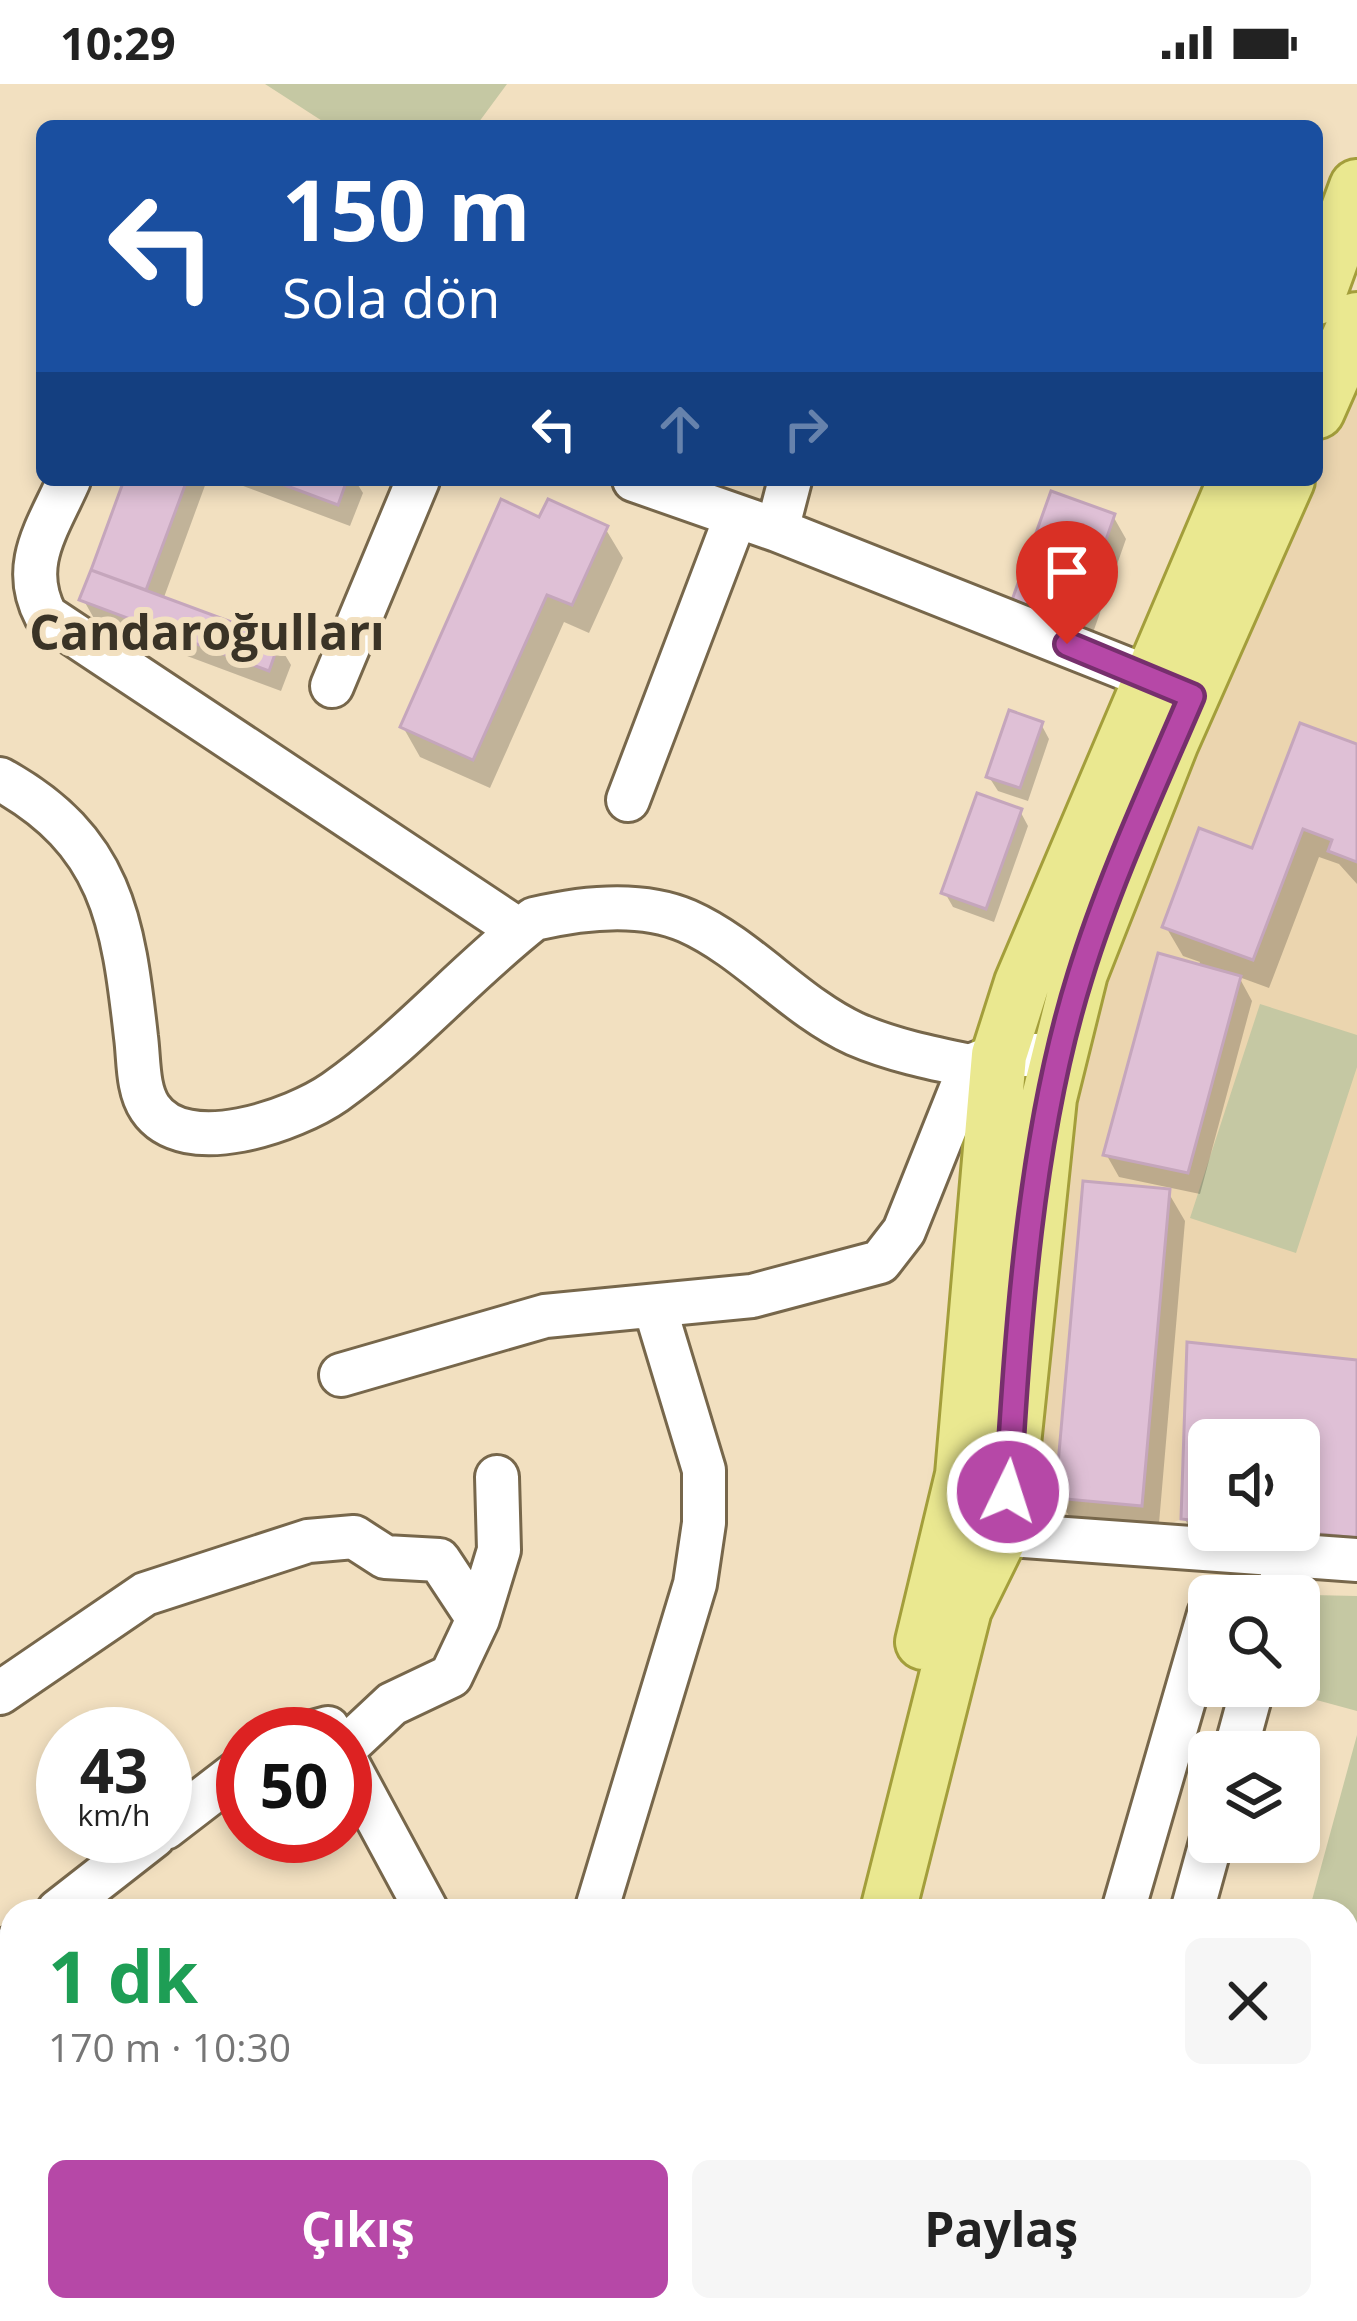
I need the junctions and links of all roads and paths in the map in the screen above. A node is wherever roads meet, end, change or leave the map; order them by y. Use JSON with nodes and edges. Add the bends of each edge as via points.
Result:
{"nodes":[{"id":1,"x":1357,"y":187,"type":"edge"},
{"id":2,"x":1323,"y":280,"type":"edge"},
{"id":3,"x":1357,"y":320,"type":"edge"},
{"id":4,"x":1323,"y":397,"type":"edge"},
{"id":5,"x":66,"y":486,"type":"edge"},
{"id":6,"x":415,"y":486,"type":"edge"},
{"id":7,"x":651,"y":486,"type":"edge"},
{"id":8,"x":788,"y":486,"type":"edge"},
{"id":9,"x":1234,"y":486,"type":"edge"},
{"id":10,"x":1284,"y":486,"type":"edge"},
{"id":11,"x":736,"y":516,"type":"junction"},
{"id":12,"x":777,"y":530,"type":"junction"},
{"id":13,"x":332,"y":686,"type":"dead end"},
{"id":14,"x":1171,"y":686,"type":"junction"},
{"id":15,"x":0,"y":779,"type":"edge"},
{"id":16,"x":628,"y":800,"type":"dead end"},
{"id":17,"x":519,"y":931,"type":"junction"},
{"id":18,"x":1058,"y":1055,"type":"junction"},
{"id":19,"x":984,"y":1060,"type":"junction"},
{"id":20,"x":655,"y":1308,"type":"junction"},
{"id":21,"x":340,"y":1375,"type":"dead end"},
{"id":22,"x":496,"y":1477,"type":"dead end"},
{"id":23,"x":975,"y":1533,"type":"junction"},
{"id":24,"x":1227,"y":1552,"type":"junction"},
{"id":25,"x":1357,"y":1560,"type":"edge"},
{"id":26,"x":1220,"y":1575,"type":"edge"},
{"id":27,"x":1280,"y":1575,"type":"edge"},
{"id":28,"x":1287,"y":1575,"type":"edge"},
{"id":29,"x":478,"y":1618,"type":"junction"},
{"id":30,"x":1188,"y":1687,"type":"edge"},
{"id":31,"x":0,"y":1693,"type":"edge"},
{"id":32,"x":372,"y":1723,"type":"edge"},
{"id":33,"x":216,"y":1789,"type":"edge"},
{"id":34,"x":192,"y":1807,"type":"edge"},
{"id":35,"x":372,"y":1808,"type":"edge"},
{"id":36,"x":119,"y":1863,"type":"edge"},
{"id":37,"x":1205,"y":1863,"type":"edge"},
{"id":38,"x":73,"y":1899,"type":"edge"},
{"id":39,"x":421,"y":1899,"type":"edge"},
{"id":40,"x":600,"y":1899,"type":"edge"},
{"id":41,"x":860,"y":1899,"type":"edge"},
{"id":42,"x":891,"y":1899,"type":"edge"},
{"id":43,"x":1126,"y":1899,"type":"edge"},
{"id":44,"x":1195,"y":1899,"type":"edge"}],
"edges":[{"from":1,"to":2,"type":"main road"},
{"from":3,"to":4,"type":"main road"},
{"from":5,"to":17,"type":"street","via":[[34,559],[32,591],[46,616]]},
{"from":6,"to":13,"type":"street"},
{"from":7,"to":11,"type":"street"},
{"from":8,"to":12,"type":"street"},
{"from":9,"to":14,"type":"main road"},
{"from":10,"to":14,"type":"main road"},
{"from":11,"to":12,"type":"street"},
{"from":11,"to":16,"type":"street"},
{"from":12,"to":14,"type":"street"},
{"from":14,"to":18,"type":"main road"},
{"from":14,"to":19,"type":"main road"},
{"from":15,"to":17,"type":"street","via":[[39,801],[99,869],[119,917],[141,1088],[163,1121],[186,1131],[247,1131],[333,1094]]},
{"from":17,"to":19,"type":"street","via":[[572,910],[687,921],[853,1033],[914,1055]]},
{"from":18,"to":19,"type":"street"},
{"from":18,"to":23,"type":"main road"},
{"from":19,"to":20,"type":"street","via":[[904,1232],[880,1262],[752,1296]]},
{"from":19,"to":23,"type":"main road","via":[[963,1475]]},
{"from":20,"to":21,"type":"street","via":[[544,1316]]},
{"from":20,"to":40,"type":"street","via":[[704,1470],[704,1523],[695,1584]]},
{"from":22,"to":29,"type":"street","via":[[499,1550]]},
{"from":23,"to":24,"type":"street"},
{"from":23,"to":41,"type":"main road"},
{"from":23,"to":42,"type":"main road","via":[[964,1609]]},
{"from":24,"to":26,"type":"street"},
{"from":24,"to":27,"type":"street"},
{"from":25,"to":28,"type":"street"},
{"from":29,"to":31,"type":"street","via":[[439,1561],[385,1557],[354,1537],[308,1541],[146,1594]]},
{"from":29,"to":32,"type":"street","via":[[451,1676]]},
{"from":30,"to":43,"type":"street"},
{"from":33,"to":34,"type":"street"},
{"from":35,"to":39,"type":"street"},
{"from":36,"to":38,"type":"street"},
{"from":37,"to":44,"type":"street"}]}
